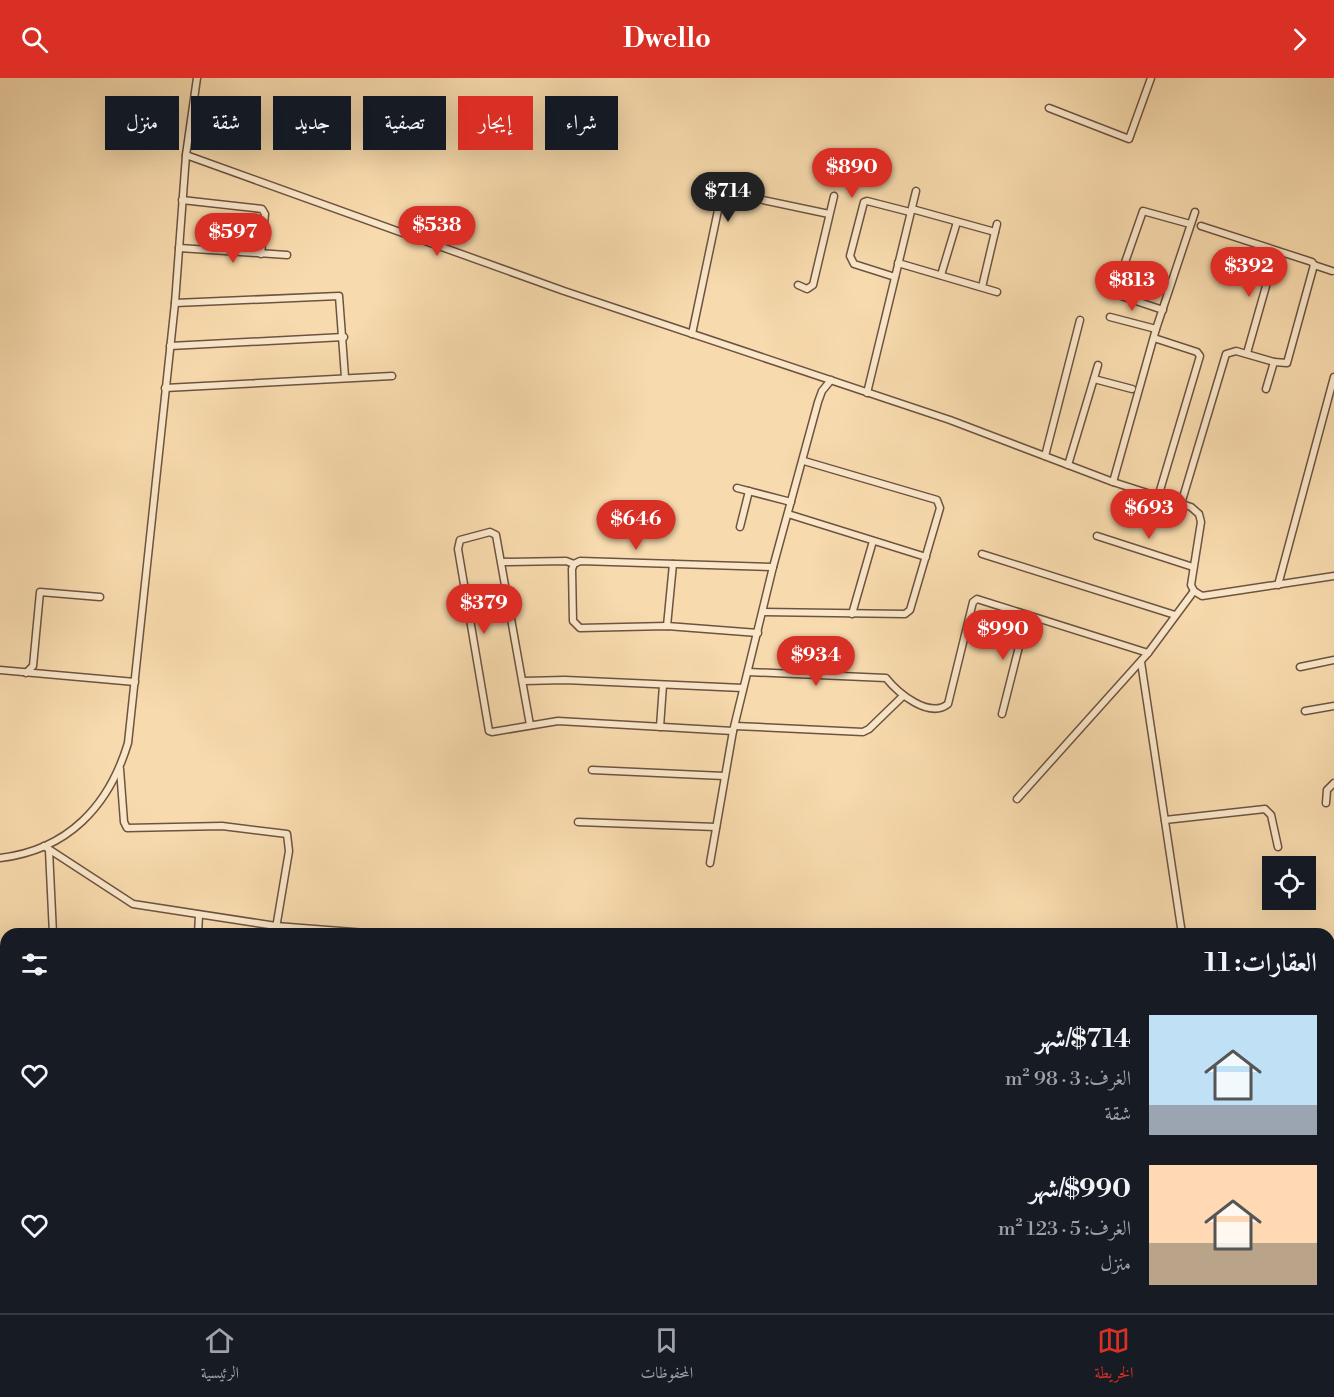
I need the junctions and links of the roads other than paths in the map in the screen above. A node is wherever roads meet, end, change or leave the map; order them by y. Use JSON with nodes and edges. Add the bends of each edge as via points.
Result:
{"nodes":[{"id":1,"x":196,"y":78,"type":"edge"},
{"id":2,"x":1149,"y":79,"type":"edge"},
{"id":3,"x":1049,"y":108,"type":"dead end"},
{"id":4,"x":186,"y":155,"type":"junction"},
{"id":5,"x":916,"y":191,"type":"dead end"},
{"id":6,"x":834,"y":196,"type":"dead end"},
{"id":7,"x":182,"y":200,"type":"junction"},
{"id":8,"x":911,"y":210,"type":"junction"},
{"id":9,"x":1195,"y":212,"type":"dead end"},
{"id":10,"x":829,"y":213,"type":"junction"},
{"id":11,"x":957,"y":222,"type":"junction"},
{"id":12,"x":997,"y":224,"type":"dead end"},
{"id":13,"x":1190,"y":224,"type":"junction"},
{"id":14,"x":1201,"y":226,"type":"dead end"},
{"id":15,"x":995,"y":232,"type":"junction"},
{"id":16,"x":179,"y":248,"type":"junction"},
{"id":17,"x":1276,"y":250,"type":"junction"},
{"id":18,"x":261,"y":254,"type":"junction"},
{"id":19,"x":287,"y":255,"type":"dead end"},
{"id":20,"x":898,"y":263,"type":"junction"},
{"id":21,"x":1314,"y":265,"type":"junction"},
{"id":22,"x":1332,"y":271,"type":"dead end"},
{"id":23,"x":941,"y":275,"type":"junction"},
{"id":24,"x":895,"y":277,"type":"junction"},
{"id":25,"x":798,"y":285,"type":"dead end"},
{"id":26,"x":982,"y":287,"type":"junction"},
{"id":27,"x":997,"y":292,"type":"dead end"},
{"id":28,"x":175,"y":303,"type":"junction"},
{"id":29,"x":1163,"y":310,"type":"junction"},
{"id":30,"x":1110,"y":316,"type":"dead end"},
{"id":31,"x":1080,"y":320,"type":"dead end"},
{"id":32,"x":1156,"y":328,"type":"junction"},
{"id":33,"x":692,"y":334,"type":"junction"},
{"id":34,"x":344,"y":337,"type":"junction"},
{"id":35,"x":1154,"y":338,"type":"junction"},
{"id":36,"x":170,"y":346,"type":"junction"},
{"id":37,"x":1247,"y":353,"type":"junction"},
{"id":38,"x":1274,"y":362,"type":"junction"},
{"id":39,"x":1098,"y":365,"type":"dead end"},
{"id":40,"x":392,"y":376,"type":"dead end"},
{"id":41,"x":1334,"y":376,"type":"edge"},
{"id":42,"x":345,"y":377,"type":"junction"},
{"id":43,"x":1094,"y":379,"type":"junction"},
{"id":44,"x":831,"y":380,"type":"junction"},
{"id":45,"x":165,"y":388,"type":"junction"},
{"id":46,"x":1132,"y":389,"type":"dead end"},
{"id":47,"x":1266,"y":389,"type":"dead end"},
{"id":48,"x":867,"y":393,"type":"junction"},
{"id":49,"x":1045,"y":456,"type":"junction"},
{"id":50,"x":804,"y":461,"type":"junction"},
{"id":51,"x":1068,"y":465,"type":"junction"},
{"id":52,"x":1113,"y":482,"type":"junction"},
{"id":53,"x":737,"y":488,"type":"dead end"},
{"id":54,"x":749,"y":491,"type":"junction"},
{"id":55,"x":1158,"y":497,"type":"junction"},
{"id":56,"x":791,"y":502,"type":"junction"},
{"id":57,"x":1181,"y":504,"type":"junction"},
{"id":58,"x":788,"y":514,"type":"junction"},
{"id":59,"x":740,"y":526,"type":"dead end"},
{"id":60,"x":1097,"y":536,"type":"dead end"},
{"id":61,"x":873,"y":541,"type":"junction"},
{"id":62,"x":982,"y":554,"type":"dead end"},
{"id":63,"x":926,"y":557,"type":"junction"},
{"id":64,"x":502,"y":562,"type":"junction"},
{"id":65,"x":574,"y":564,"type":"junction"},
{"id":66,"x":672,"y":564,"type":"junction"},
{"id":67,"x":773,"y":567,"type":"junction"},
{"id":68,"x":1193,"y":567,"type":"junction"},
{"id":69,"x":1334,"y":576,"type":"edge"},
{"id":70,"x":1278,"y":585,"type":"junction"},
{"id":71,"x":1194,"y":591,"type":"junction"},
{"id":72,"x":100,"y":597,"type":"dead end"},
{"id":73,"x":763,"y":612,"type":"junction"},
{"id":74,"x":852,"y":614,"type":"junction"},
{"id":75,"x":1027,"y":615,"type":"junction"},
{"id":76,"x":1175,"y":615,"type":"junction"},
{"id":77,"x":667,"y":626,"type":"junction"},
{"id":78,"x":758,"y":633,"type":"junction"},
{"id":79,"x":1148,"y":653,"type":"junction"},
{"id":80,"x":1334,"y":660,"type":"edge"},
{"id":81,"x":1141,"y":662,"type":"junction"},
{"id":82,"x":1300,"y":667,"type":"dead end"},
{"id":83,"x":0,"y":670,"type":"edge"},
{"id":84,"x":748,"y":672,"type":"junction"},
{"id":85,"x":26,"y":673,"type":"junction"},
{"id":86,"x":524,"y":681,"type":"junction"},
{"id":87,"x":135,"y":682,"type":"junction"},
{"id":88,"x":663,"y":685,"type":"junction"},
{"id":89,"x":743,"y":688,"type":"junction"},
{"id":90,"x":903,"y":696,"type":"junction"},
{"id":91,"x":1334,"y":706,"type":"edge"},
{"id":92,"x":1305,"y":711,"type":"dead end"},
{"id":93,"x":1002,"y":714,"type":"dead end"},
{"id":94,"x":530,"y":725,"type":"junction"},
{"id":95,"x":660,"y":726,"type":"junction"},
{"id":96,"x":734,"y":729,"type":"junction"},
{"id":97,"x":120,"y":769,"type":"junction"},
{"id":98,"x":592,"y":770,"type":"dead end"},
{"id":99,"x":724,"y":776,"type":"junction"},
{"id":100,"x":1334,"y":783,"type":"edge"},
{"id":101,"x":1017,"y":799,"type":"dead end"},
{"id":102,"x":1326,"y":803,"type":"dead end"},
{"id":103,"x":1165,"y":820,"type":"junction"},
{"id":104,"x":578,"y":822,"type":"dead end"},
{"id":105,"x":716,"y":827,"type":"junction"},
{"id":106,"x":1278,"y":847,"type":"dead end"},
{"id":107,"x":46,"y":848,"type":"junction"},
{"id":108,"x":0,"y":858,"type":"edge"},
{"id":109,"x":710,"y":863,"type":"dead end"},
{"id":110,"x":199,"y":915,"type":"junction"},
{"id":111,"x":276,"y":926,"type":"junction"},
{"id":112,"x":53,"y":928,"type":"edge"},
{"id":113,"x":198,"y":928,"type":"edge"},
{"id":114,"x":302,"y":928,"type":"edge"},
{"id":115,"x":1181,"y":928,"type":"edge"}],
"edges":[{"from":1,"to":4,"type":"street"},
{"from":2,"to":3,"type":"street","via":[[1129,139]]},
{"from":4,"to":7,"type":"street"},
{"from":4,"to":33,"type":"street"},
{"from":5,"to":8,"type":"street"},
{"from":6,"to":10,"type":"street"},
{"from":7,"to":16,"type":"street"},
{"from":7,"to":18,"type":"street","via":[[263,209]]},
{"from":8,"to":11,"type":"street"},
{"from":8,"to":20,"type":"street"},
{"from":8,"to":24,"type":"street","via":[[864,202],[852,246],[850,256],[854,264]]},
{"from":9,"to":13,"type":"street"},
{"from":10,"to":25,"type":"street","via":[[813,285],[807,289]]},
{"from":10,"to":33,"type":"street","via":[[725,192]]},
{"from":11,"to":15,"type":"street"},
{"from":11,"to":23,"type":"street"},
{"from":12,"to":15,"type":"street"},
{"from":13,"to":29,"type":"street"},
{"from":13,"to":29,"type":"street","via":[[1143,211],[1116,288],[1118,295]]},
{"from":14,"to":17,"type":"street"},
{"from":15,"to":26,"type":"street"},
{"from":16,"to":18,"type":"street"},
{"from":16,"to":28,"type":"street"},
{"from":17,"to":21,"type":"street"},
{"from":17,"to":37,"type":"street"},
{"from":18,"to":19,"type":"street"},
{"from":20,"to":23,"type":"street"},
{"from":20,"to":24,"type":"street"},
{"from":21,"to":22,"type":"street"},
{"from":21,"to":38,"type":"street","via":[[1287,363]]},
{"from":23,"to":26,"type":"street"},
{"from":24,"to":48,"type":"street"},
{"from":26,"to":27,"type":"street"},
{"from":28,"to":34,"type":"street","via":[[338,295]]},
{"from":28,"to":36,"type":"street"},
{"from":29,"to":32,"type":"street"},
{"from":30,"to":32,"type":"street"},
{"from":31,"to":49,"type":"street"},
{"from":32,"to":35,"type":"street"},
{"from":33,"to":44,"type":"street"},
{"from":34,"to":36,"type":"street"},
{"from":34,"to":42,"type":"street"},
{"from":35,"to":52,"type":"street"},
{"from":35,"to":55,"type":"street","via":[[1200,356]]},
{"from":36,"to":45,"type":"street"},
{"from":37,"to":38,"type":"street"},
{"from":37,"to":57,"type":"street","via":[[1230,351],[1222,361]]},
{"from":38,"to":47,"type":"street"},
{"from":39,"to":43,"type":"street"},
{"from":40,"to":42,"type":"street"},
{"from":41,"to":70,"type":"street"},
{"from":42,"to":45,"type":"street"},
{"from":43,"to":46,"type":"street"},
{"from":43,"to":51,"type":"street"},
{"from":44,"to":48,"type":"street"},
{"from":44,"to":50,"type":"street","via":[[822,391]]},
{"from":45,"to":87,"type":"street"},
{"from":48,"to":49,"type":"street"},
{"from":49,"to":51,"type":"street"},
{"from":50,"to":56,"type":"street"},
{"from":50,"to":63,"type":"street","via":[[937,500],[940,508]]},
{"from":51,"to":52,"type":"street"},
{"from":52,"to":55,"type":"street"},
{"from":53,"to":54,"type":"street"},
{"from":54,"to":56,"type":"street"},
{"from":54,"to":59,"type":"street"},
{"from":55,"to":57,"type":"street"},
{"from":56,"to":58,"type":"street"},
{"from":57,"to":68,"type":"street","via":[[1199,514],[1201,522]]},
{"from":58,"to":61,"type":"street"},
{"from":58,"to":67,"type":"street"},
{"from":60,"to":68,"type":"street"},
{"from":61,"to":63,"type":"street"},
{"from":61,"to":74,"type":"street"},
{"from":62,"to":76,"type":"street"},
{"from":63,"to":74,"type":"street","via":[[910,610],[905,614]]},
{"from":64,"to":65,"type":"street"},
{"from":64,"to":86,"type":"street"},
{"from":64,"to":94,"type":"street","via":[[494,532],[458,542],[488,729],[492,732]]},
{"from":65,"to":66,"type":"street"},
{"from":65,"to":77,"type":"street","via":[[576,626]]},
{"from":66,"to":67,"type":"street"},
{"from":66,"to":77,"type":"street"},
{"from":67,"to":73,"type":"street"},
{"from":68,"to":71,"type":"street"},
{"from":69,"to":70,"type":"street"},
{"from":70,"to":71,"type":"street","via":[[1211,596]]},
{"from":71,"to":76,"type":"street"},
{"from":72,"to":85,"type":"street","via":[[40,592],[33,666]]},
{"from":73,"to":74,"type":"street"},
{"from":73,"to":78,"type":"street"},
{"from":75,"to":79,"type":"street"},
{"from":75,"to":90,"type":"street","via":[[977,599],[973,602],[948,704],[937,710]]},
{"from":75,"to":93,"type":"street"},
{"from":76,"to":79,"type":"street"},
{"from":77,"to":78,"type":"street"},
{"from":78,"to":84,"type":"street"},
{"from":79,"to":81,"type":"street"},
{"from":80,"to":82,"type":"street"},
{"from":81,"to":101,"type":"street"},
{"from":81,"to":103,"type":"street"},
{"from":83,"to":85,"type":"street"},
{"from":84,"to":89,"type":"street"},
{"from":84,"to":90,"type":"street","via":[[886,678]]},
{"from":85,"to":87,"type":"street"},
{"from":86,"to":88,"type":"street"},
{"from":86,"to":94,"type":"street"},
{"from":87,"to":97,"type":"street","via":[[128,743]]},
{"from":88,"to":89,"type":"street"},
{"from":88,"to":95,"type":"street"},
{"from":89,"to":96,"type":"street"},
{"from":90,"to":96,"type":"street","via":[[863,732]]},
{"from":91,"to":92,"type":"street"},
{"from":94,"to":95,"type":"street","via":[[575,721]]},
{"from":95,"to":96,"type":"street"},
{"from":96,"to":99,"type":"street"},
{"from":97,"to":107,"type":"street","via":[[104,798],[86,819]]},
{"from":97,"to":111,"type":"street","via":[[127,828],[222,826],[287,834],[289,851]]},
{"from":98,"to":99,"type":"street"},
{"from":99,"to":105,"type":"street"},
{"from":100,"to":102,"type":"street","via":[[1327,790]]},
{"from":103,"to":106,"type":"street","via":[[1265,809],[1271,815]]},
{"from":103,"to":115,"type":"street"},
{"from":104,"to":105,"type":"street"},
{"from":105,"to":109,"type":"street"},
{"from":107,"to":108,"type":"street"},
{"from":107,"to":110,"type":"street","via":[[133,904]]},
{"from":107,"to":112,"type":"street"},
{"from":110,"to":111,"type":"street"},
{"from":110,"to":113,"type":"street"},
{"from":111,"to":114,"type":"street"}]}
